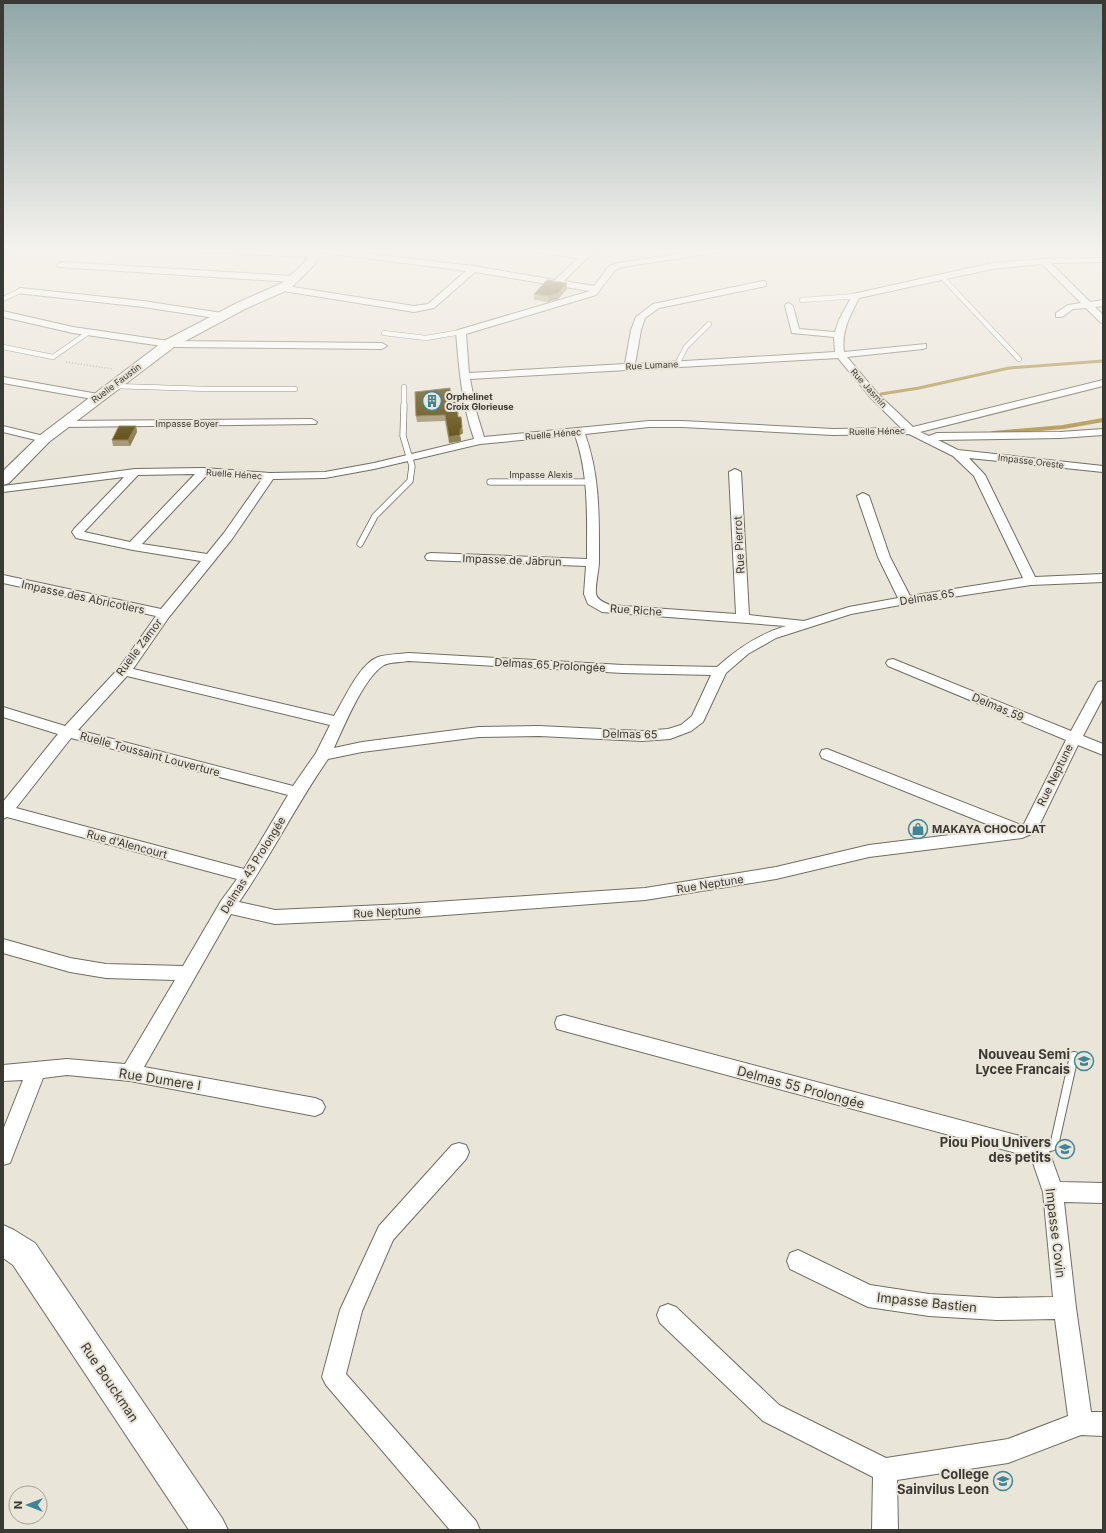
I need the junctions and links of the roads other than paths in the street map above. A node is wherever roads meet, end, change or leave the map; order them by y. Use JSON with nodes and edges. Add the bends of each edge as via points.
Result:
{"nodes":[{"id":1,"x":39,"y":322,"type":"edge"},
{"id":2,"x":212,"y":322,"type":"edge"},
{"id":3,"x":497,"y":322,"type":"edge"},
{"id":4,"x":639,"y":322,"type":"edge"},
{"id":5,"x":793,"y":322,"type":"edge"},
{"id":6,"x":843,"y":322,"type":"edge"},
{"id":7,"x":984,"y":322,"type":"edge"},
{"id":8,"x":709,"y":324,"type":"dead end"},
{"id":9,"x":89,"y":332,"type":"junction"},
{"id":10,"x":461,"y":332,"type":"junction"},
{"id":11,"x":384,"y":333,"type":"dead end"},
{"id":12,"x":839,"y":335,"type":"junction"},
{"id":13,"x":169,"y":344,"type":"junction"},
{"id":14,"x":382,"y":346,"type":"dead end"},
{"id":15,"x":923,"y":346,"type":"dead end"},
{"id":16,"x":3,"y":347,"type":"edge"},
{"id":17,"x":840,"y":355,"type":"junction"},
{"id":18,"x":1019,"y":360,"type":"dead end"},
{"id":19,"x":677,"y":364,"type":"junction"},
{"id":20,"x":630,"y":366,"type":"junction"},
{"id":21,"x":464,"y":376,"type":"junction"},
{"id":22,"x":3,"y":380,"type":"edge"},
{"id":23,"x":1103,"y":383,"type":"edge"},
{"id":24,"x":113,"y":386,"type":"junction"},
{"id":25,"x":404,"y":387,"type":"dead end"},
{"id":26,"x":295,"y":389,"type":"dead end"},
{"id":27,"x":98,"y":397,"type":"junction"},
{"id":28,"x":312,"y":422,"type":"dead end"},
{"id":29,"x":63,"y":424,"type":"junction"},
{"id":30,"x":3,"y":430,"type":"edge"},
{"id":31,"x":579,"y":431,"type":"junction"},
{"id":32,"x":910,"y":431,"type":"junction"},
{"id":33,"x":1103,"y":432,"type":"edge"},
{"id":34,"x":44,"y":439,"type":"junction"},
{"id":35,"x":930,"y":440,"type":"junction"},
{"id":36,"x":480,"y":441,"type":"junction"},
{"id":37,"x":958,"y":453,"type":"junction"},
{"id":38,"x":408,"y":457,"type":"junction"},
{"id":39,"x":1103,"y":469,"type":"edge"},
{"id":40,"x":204,"y":471,"type":"junction"},
{"id":41,"x":135,"y":472,"type":"junction"},
{"id":42,"x":735,"y":472,"type":"dead end"},
{"id":43,"x":270,"y":476,"type":"junction"},
{"id":44,"x":3,"y":480,"type":"edge"},
{"id":45,"x":490,"y":482,"type":"dead end"},
{"id":46,"x":592,"y":482,"type":"junction"},
{"id":47,"x":3,"y":489,"type":"edge"},
{"id":48,"x":863,"y":496,"type":"dead end"},
{"id":49,"x":360,"y":544,"type":"dead end"},
{"id":50,"x":132,"y":546,"type":"junction"},
{"id":51,"x":208,"y":558,"type":"junction"},
{"id":52,"x":430,"y":558,"type":"dead end"},
{"id":53,"x":593,"y":563,"type":"junction"},
{"id":54,"x":1103,"y":578,"type":"edge"},
{"id":55,"x":3,"y":579,"type":"edge"},
{"id":56,"x":1031,"y":581,"type":"junction"},
{"id":57,"x":906,"y":600,"type":"junction"},
{"id":58,"x":164,"y":614,"type":"junction"},
{"id":59,"x":743,"y":617,"type":"junction"},
{"id":60,"x":804,"y":623,"type":"junction"},
{"id":61,"x":381,"y":661,"type":"joint"},
{"id":62,"x":894,"y":664,"type":"dead end"},
{"id":63,"x":124,"y":670,"type":"junction"},
{"id":64,"x":720,"y":671,"type":"junction"},
{"id":65,"x":1103,"y":685,"type":"edge"},
{"id":66,"x":3,"y":712,"type":"edge"},
{"id":67,"x":338,"y":722,"type":"junction"},
{"id":68,"x":68,"y":732,"type":"junction"},
{"id":69,"x":1074,"y":739,"type":"junction"},
{"id":70,"x":1103,"y":750,"type":"edge"},
{"id":71,"x":827,"y":754,"type":"dead end"},
{"id":72,"x":323,"y":755,"type":"junction"},
{"id":73,"x":297,"y":792,"type":"junction"},
{"id":74,"x":4,"y":812,"type":"edge"},
{"id":75,"x":1022,"y":832,"type":"junction"},
{"id":76,"x":248,"y":876,"type":"junction"},
{"id":77,"x":227,"y":906,"type":"junction"},
{"id":78,"x":3,"y":946,"type":"edge"},
{"id":79,"x":188,"y":973,"type":"junction"},
{"id":80,"x":564,"y":1023,"type":"dead end"},
{"id":81,"x":1074,"y":1056,"type":"dead end"},
{"id":82,"x":36,"y":1071,"type":"junction"},
{"id":83,"x":3,"y":1073,"type":"edge"},
{"id":84,"x":130,"y":1073,"type":"junction"},
{"id":85,"x":315,"y":1107,"type":"dead end"},
{"id":86,"x":1039,"y":1150,"type":"junction"},
{"id":87,"x":459,"y":1152,"type":"dead end"},
{"id":88,"x":3,"y":1156,"type":"edge"},
{"id":89,"x":1053,"y":1192,"type":"junction"},
{"id":90,"x":1103,"y":1193,"type":"edge"},
{"id":91,"x":3,"y":1240,"type":"edge"},
{"id":92,"x":798,"y":1261,"type":"dead end"},
{"id":93,"x":1065,"y":1308,"type":"junction"},
{"id":94,"x":668,"y":1315,"type":"dead end"},
{"id":95,"x":1092,"y":1423,"type":"edge"},
{"id":96,"x":885,"y":1470,"type":"junction"},
{"id":97,"x":210,"y":1530,"type":"edge"},
{"id":98,"x":467,"y":1530,"type":"edge"},
{"id":99,"x":885,"y":1530,"type":"edge"}],
"edges":[{"from":1,"to":9,"type":"street"},
{"from":2,"to":13,"type":"street","name":"Ruelle Faustin"},
{"from":3,"to":10,"type":"street"},
{"from":4,"to":20,"type":"street"},
{"from":5,"to":12,"type":"street","via":[[795,331]]},
{"from":6,"to":12,"type":"street"},
{"from":7,"to":18,"type":"lane"},
{"from":8,"to":19,"type":"lane","via":[[680,354]]},
{"from":9,"to":13,"type":"street"},
{"from":9,"to":16,"type":"lane","via":[[53,357]]},
{"from":10,"to":11,"type":"lane","via":[[426,338]]},
{"from":10,"to":21,"type":"street"},
{"from":12,"to":17,"type":"street"},
{"from":13,"to":14,"type":"street"},
{"from":13,"to":24,"type":"street","name":"Ruelle Faustin"},
{"from":15,"to":17,"type":"street","name":"Rue Lumane"},
{"from":17,"to":19,"type":"street","name":"Rue Lumane"},
{"from":17,"to":32,"type":"street","name":"Rue Jasmin","via":[[877,399]]},
{"from":19,"to":20,"type":"street","name":"Rue Lumane"},
{"from":20,"to":21,"type":"street","name":"Rue Lumane"},
{"from":21,"to":36,"type":"street","via":[[471,417]]},
{"from":22,"to":27,"type":"street"},
{"from":23,"to":32,"type":"street","name":"Ruelle Hénec"},
{"from":24,"to":26,"type":"lane"},
{"from":24,"to":27,"type":"street","name":"Ruelle Faustin"},
{"from":25,"to":38,"type":"lane","via":[[403,436]]},
{"from":27,"to":29,"type":"street","name":"Ruelle Faustin"},
{"from":28,"to":29,"type":"street","name":"Impasse Boyer"},
{"from":29,"to":34,"type":"street","name":"Ruelle Faustin"},
{"from":30,"to":34,"type":"street"},
{"from":31,"to":32,"type":"street","name":"Ruelle Hénec","via":[[675,424],[781,431]]},
{"from":31,"to":36,"type":"street","name":"Ruelle Hénec"},
{"from":31,"to":46,"type":"street","name":"Rue Riche","via":[[587,454]]},
{"from":32,"to":35,"type":"street","name":"Rue Jasmin"},
{"from":33,"to":35,"type":"street","via":[[937,436]]},
{"from":34,"to":44,"type":"street","name":"Ruelle Faustin"},
{"from":35,"to":37,"type":"street","name":"Rue Jasmin"},
{"from":36,"to":38,"type":"street","name":"Ruelle Hénec"},
{"from":37,"to":39,"type":"street","name":"Impasse Oreste"},
{"from":37,"to":56,"type":"street","name":"Rue Jasmin","via":[[972,463],[979,475]]},
{"from":38,"to":43,"type":"street","name":"Ruelle Hénec","via":[[325,475]]},
{"from":38,"to":49,"type":"lane","via":[[412,466],[410,480],[375,516]]},
{"from":40,"to":41,"type":"street","name":"Ruelle Hénec"},
{"from":40,"to":43,"type":"street","name":"Ruelle Hénec"},
{"from":40,"to":50,"type":"street"},
{"from":41,"to":47,"type":"street","name":"Ruelle Hénec"},
{"from":41,"to":50,"type":"street","via":[[78,532],[80,535]]},
{"from":42,"to":59,"type":"street","name":"Rue Pierrot"},
{"from":43,"to":51,"type":"street","name":"Ruelle Zamor","via":[[228,536]]},
{"from":45,"to":46,"type":"lane","name":"Impasse Alexis"},
{"from":46,"to":53,"type":"street","name":"Rue Riche"},
{"from":48,"to":57,"type":"street","via":[[884,557]]},
{"from":50,"to":51,"type":"street"},
{"from":51,"to":58,"type":"street","name":"Ruelle Zamor"},
{"from":52,"to":53,"type":"street","name":"Impasse de Jabrun"},
{"from":53,"to":59,"type":"street","name":"Rue Riche","via":[[590,594],[593,601],[607,609]]},
{"from":54,"to":56,"type":"street","name":"Delmas 65"},
{"from":55,"to":58,"type":"street","name":"Impasse des Abricotiers"},
{"from":56,"to":57,"type":"street","name":"Delmas 65"},
{"from":57,"to":60,"type":"street","name":"Delmas 65"},
{"from":58,"to":63,"type":"street","name":"Ruelle Zamor"},
{"from":59,"to":60,"type":"street","name":"Rue Riche"},
{"from":60,"to":64,"type":"street","name":"Delmas 65","via":[[771,635],[743,651]]},
{"from":61,"to":64,"type":"street","name":"Delmas 65 Prolongée","via":[[409,656],[623,669]]},
{"from":61,"to":67,"type":"street","name":"Delmas 43 Prolongée","via":[[365,675]]},
{"from":62,"to":69,"type":"street","name":"Delmas 59"},
{"from":63,"to":67,"type":"street"},
{"from":63,"to":68,"type":"street","name":"Ruelle Zamor"},
{"from":64,"to":72,"type":"street","name":"Delmas 65","via":[[698,719],[686,728],[670,734],[642,736],[539,731],[479,732],[362,746]]},
{"from":65,"to":69,"type":"street","name":"Rue Neptune"},
{"from":66,"to":68,"type":"street","name":"Ruelle Toussaint Louverture"},
{"from":67,"to":72,"type":"street","name":"Delmas 43 Prolongée"},
{"from":68,"to":73,"type":"street","name":"Ruelle Toussaint Louverture"},
{"from":68,"to":74,"type":"street","name":"Ruelle Zamor"},
{"from":69,"to":70,"type":"street","name":"Delmas 59"},
{"from":69,"to":75,"type":"street","name":"Rue Neptune","via":[[1030,828]]},
{"from":71,"to":75,"type":"street"},
{"from":72,"to":73,"type":"street","name":"Delmas 43 Prolongée"},
{"from":73,"to":76,"type":"street","name":"Delmas 43 Prolongée"},
{"from":74,"to":76,"type":"street","name":"Rue d'Alencourt"},
{"from":75,"to":77,"type":"street","name":"Rue Neptune","via":[[868,851],[776,873],[645,894],[405,911],[275,916]]},
{"from":76,"to":77,"type":"street","name":"Delmas 43 Prolongée"},
{"from":77,"to":79,"type":"street","name":"Delmas 43 Prolongée"},
{"from":78,"to":79,"type":"street","via":[[70,965],[106,971]]},
{"from":79,"to":84,"type":"street","name":"Delmas 43 Prolongée"},
{"from":80,"to":86,"type":"street","name":"Delmas 55 Prolongée"},
{"from":81,"to":86,"type":"lane","via":[[1054,1146]]},
{"from":82,"to":83,"type":"street","name":"Rue Dumere I"},
{"from":82,"to":84,"type":"street","name":"Rue Dumere I","via":[[66,1067]]},
{"from":82,"to":88,"type":"street"},
{"from":84,"to":85,"type":"street","name":"Rue Dumere I"},
{"from":86,"to":89,"type":"street","name":"Impasse Covin"},
{"from":87,"to":98,"type":"street","via":[[386,1233],[351,1310],[334,1377]]},
{"from":89,"to":90,"type":"street"},
{"from":89,"to":93,"type":"street","name":"Impasse Covin"},
{"from":91,"to":97,"type":"street","name":"Rue Bouckman","via":[[24,1254]]},
{"from":92,"to":93,"type":"street","name":"Impasse Bastien","via":[[868,1296],[929,1305]]},
{"from":93,"to":95,"type":"street","name":"Impasse Covin"},
{"from":94,"to":96,"type":"street","via":[[771,1413]]},
{"from":95,"to":96,"type":"street","via":[[1008,1451]]},
{"from":96,"to":99,"type":"street"}]}
